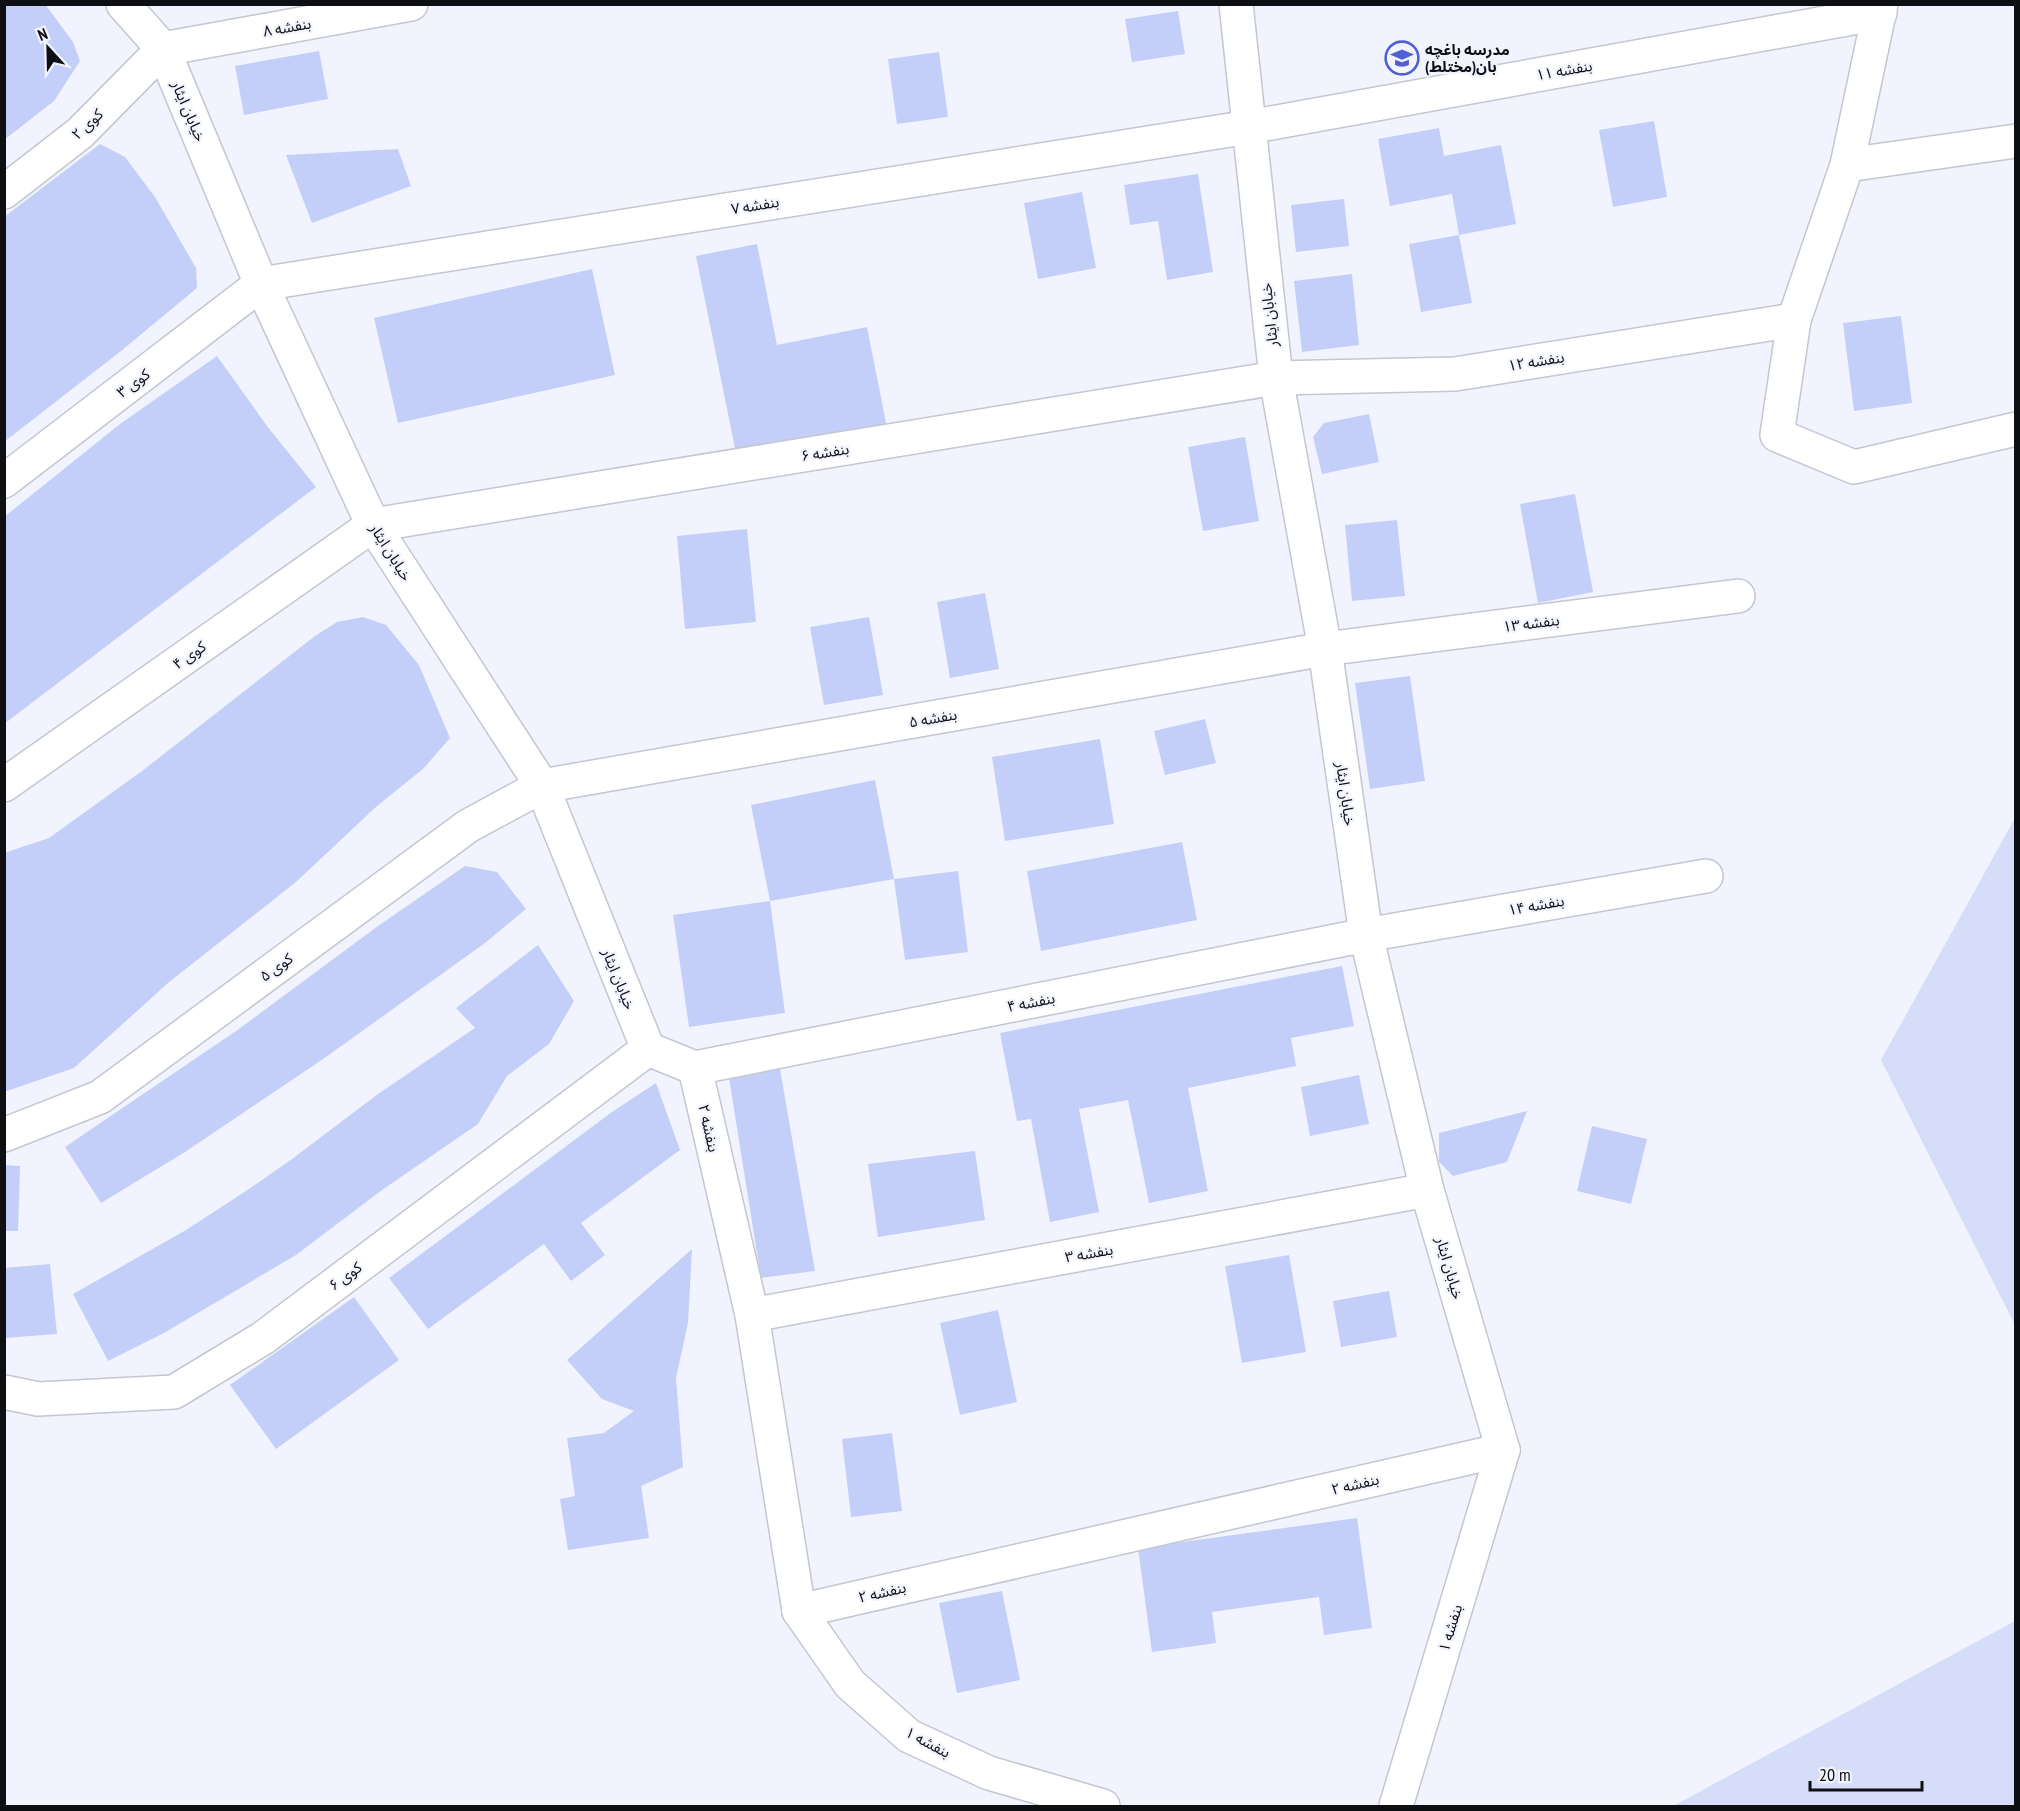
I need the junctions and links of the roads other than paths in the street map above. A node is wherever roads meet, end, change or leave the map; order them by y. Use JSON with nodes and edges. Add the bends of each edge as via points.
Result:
{"nodes":[{"id":1,"x":123,"y":4,"type":"edge"},
{"id":2,"x":411,"y":4,"type":"edge"},
{"id":3,"x":1236,"y":4,"type":"edge"},
{"id":4,"x":1880,"y":9,"type":"edge"},
{"id":5,"x":163,"y":49,"type":"junction"},
{"id":6,"x":1249,"y":127,"type":"junction"},
{"id":7,"x":2016,"y":141,"type":"edge"},
{"id":8,"x":1847,"y":165,"type":"junction"},
{"id":9,"x":4,"y":192,"type":"edge"},
{"id":10,"x":261,"y":284,"type":"junction"},
{"id":11,"x":1794,"y":320,"type":"junction"},
{"id":12,"x":1276,"y":378,"type":"junction"},
{"id":13,"x":2016,"y":429,"type":"edge"},
{"id":14,"x":4,"y":481,"type":"edge"},
{"id":15,"x":373,"y":525,"type":"junction"},
{"id":16,"x":1737,"y":596,"type":"dead end"},
{"id":17,"x":1325,"y":649,"type":"junction"},
{"id":18,"x":4,"y":785,"type":"edge"},
{"id":19,"x":542,"y":786,"type":"junction"},
{"id":20,"x":1706,"y":876,"type":"dead end"},
{"id":21,"x":1366,"y":935,"type":"junction"},
{"id":22,"x":648,"y":1049,"type":"junction"},
{"id":23,"x":695,"y":1068,"type":"junction"},
{"id":24,"x":4,"y":1135,"type":"edge"},
{"id":25,"x":1427,"y":1190,"type":"junction"},
{"id":26,"x":752,"y":1315,"type":"junction"},
{"id":27,"x":4,"y":1392,"type":"edge"},
{"id":28,"x":1503,"y":1450,"type":"junction"},
{"id":29,"x":799,"y":1611,"type":"junction"},
{"id":30,"x":1103,"y":1806,"type":"edge"},
{"id":31,"x":1396,"y":1806,"type":"edge"}],
"edges":[{"from":1,"to":5,"type":"street","name":"خیابان ایثار"},
{"from":2,"to":5,"type":"street","name":"بنفشه ۸"},
{"from":3,"to":6,"type":"street","name":"خیابان ایثار"},
{"from":4,"to":6,"type":"street","name":"بنفشه ۱۱"},
{"from":4,"to":8,"type":"street"},
{"from":5,"to":9,"type":"street","name":"کوی ۲","via":[[80,132]]},
{"from":5,"to":10,"type":"street","name":"خیابان ایثار"},
{"from":6,"to":10,"type":"street","name":"بنفشه ۷"},
{"from":6,"to":12,"type":"street","name":"خیابان ایثار"},
{"from":7,"to":8,"type":"street"},
{"from":8,"to":11,"type":"street"},
{"from":10,"to":14,"type":"street","name":"کوی ۳"},
{"from":10,"to":15,"type":"street","name":"خیابان ایثار"},
{"from":11,"to":12,"type":"street","name":"بنفشه ۱۲","via":[[1455,374]]},
{"from":11,"to":13,"type":"street","via":[[1777,435],[1854,467]]},
{"from":12,"to":15,"type":"street","name":"بنفشه ۶"},
{"from":12,"to":17,"type":"street","name":"خیابان ایثار"},
{"from":15,"to":18,"type":"street","name":"کوی ۴"},
{"from":15,"to":19,"type":"street","name":"خیابان ایثار"},
{"from":16,"to":17,"type":"street","name":"بنفشه ۱۳"},
{"from":17,"to":19,"type":"street","name":"بنفشه ۵"},
{"from":17,"to":21,"type":"street","name":"خیابان ایثار"},
{"from":19,"to":22,"type":"street","name":"خیابان ایثار"},
{"from":19,"to":24,"type":"street","name":"کوی ۵","via":[[468,826],[100,1096]]},
{"from":20,"to":21,"type":"street","name":"بنفشه ۱۴"},
{"from":21,"to":23,"type":"street","name":"بنفشه ۴"},
{"from":21,"to":25,"type":"street","name":"خیابان ایثار"},
{"from":22,"to":23,"type":"street"},
{"from":22,"to":27,"type":"street","name":"کوی ۶","via":[[262,1338],[174,1392],[38,1399]]},
{"from":23,"to":26,"type":"street","name":"بنفشه ۲"},
{"from":25,"to":26,"type":"street","name":"بنفشه ۳"},
{"from":25,"to":28,"type":"street","name":"خیابان ایثار"},
{"from":26,"to":29,"type":"street","name":"بنفشه ۲"},
{"from":28,"to":29,"type":"street","name":"بنفشه ۲"},
{"from":28,"to":31,"type":"street","name":"بنفشه ۱"},
{"from":29,"to":30,"type":"street","name":"بنفشه ۱","via":[[850,1684],[909,1736],[989,1773]]}]}
